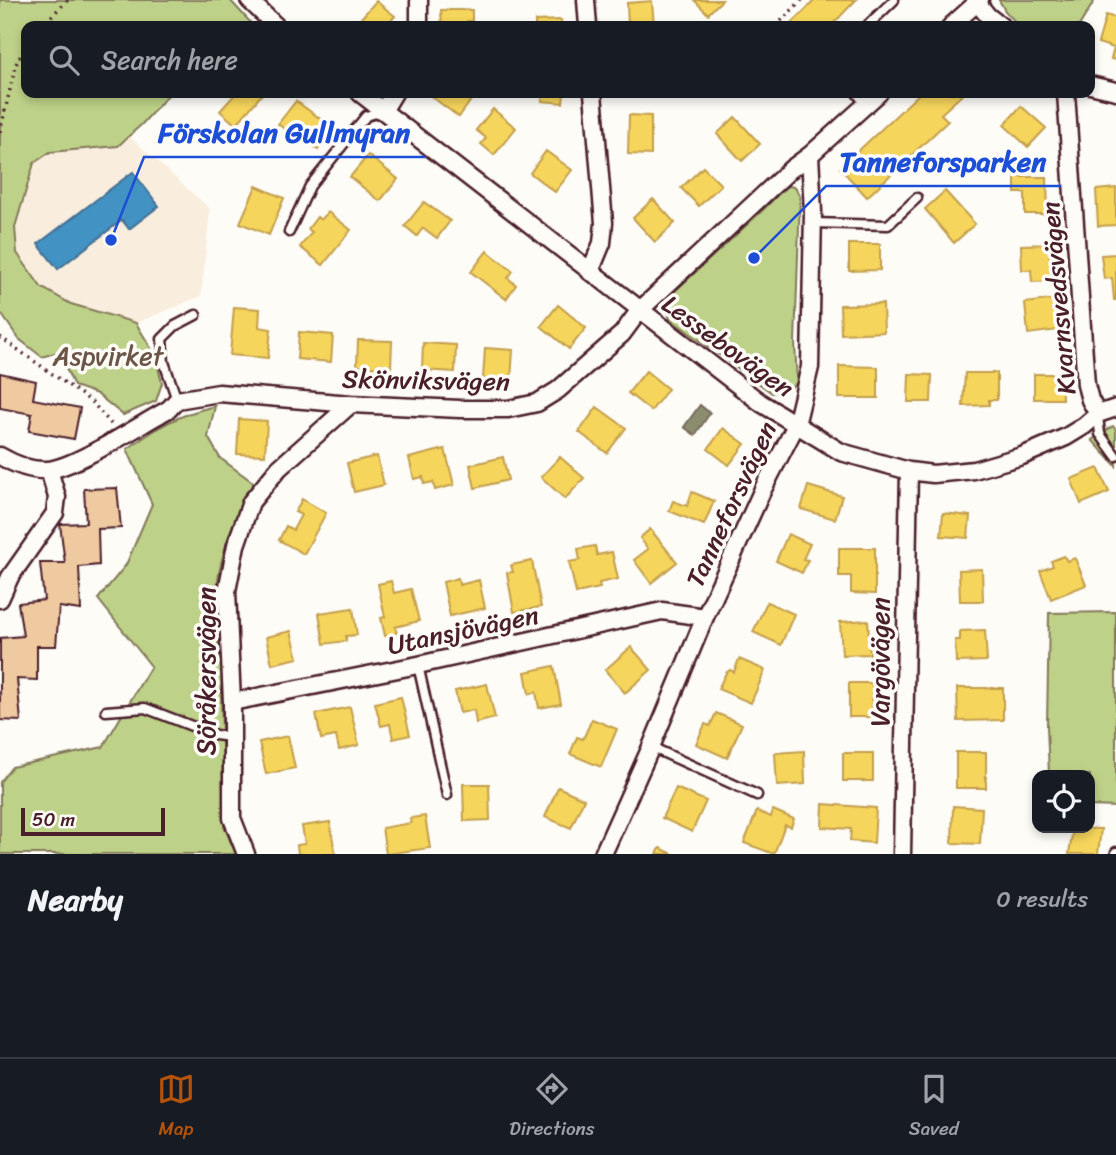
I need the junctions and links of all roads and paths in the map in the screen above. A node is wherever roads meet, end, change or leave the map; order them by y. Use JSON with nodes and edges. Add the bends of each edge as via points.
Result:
{"nodes":[{"id":1,"x":68,"y":0,"type":"edge"},
{"id":2,"x":249,"y":0,"type":"edge"},
{"id":3,"x":419,"y":0,"type":"edge"},
{"id":4,"x":586,"y":0,"type":"edge"},
{"id":5,"x":802,"y":0,"type":"edge"},
{"id":6,"x":894,"y":0,"type":"edge"},
{"id":7,"x":978,"y":1,"type":"edge"},
{"id":8,"x":46,"y":21,"type":"edge"},
{"id":9,"x":271,"y":21,"type":"edge"},
{"id":10,"x":419,"y":21,"type":"edge"},
{"id":11,"x":588,"y":21,"type":"edge"},
{"id":12,"x":781,"y":21,"type":"edge"},
{"id":13,"x":872,"y":21,"type":"edge"},
{"id":14,"x":956,"y":21,"type":"edge"},
{"id":15,"x":994,"y":21,"type":"edge"},
{"id":16,"x":21,"y":55,"type":"edge"},
{"id":17,"x":1095,"y":86,"type":"edge"},
{"id":18,"x":1116,"y":91,"type":"edge"},
{"id":19,"x":366,"y":98,"type":"edge"},
{"id":20,"x":391,"y":98,"type":"edge"},
{"id":21,"x":593,"y":98,"type":"edge"},
{"id":22,"x":1066,"y":98,"type":"edge"},
{"id":23,"x":861,"y":99,"type":"edge"},
{"id":24,"x":383,"y":111,"type":"junction"},
{"id":25,"x":0,"y":132,"type":"edge"},
{"id":26,"x":810,"y":155,"type":"junction"},
{"id":27,"x":918,"y":198,"type":"dead end"},
{"id":28,"x":813,"y":223,"type":"junction"},
{"id":29,"x":289,"y":232,"type":"dead end"},
{"id":30,"x":590,"y":272,"type":"junction"},
{"id":31,"x":639,"y":311,"type":"junction"},
{"id":32,"x":196,"y":315,"type":"dead end"},
{"id":33,"x":0,"y":337,"type":"edge"},
{"id":34,"x":177,"y":400,"type":"junction"},
{"id":35,"x":351,"y":404,"type":"junction"},
{"id":36,"x":1116,"y":408,"type":"edge"},
{"id":37,"x":1098,"y":414,"type":"junction"},
{"id":38,"x":796,"y":425,"type":"junction"},
{"id":39,"x":121,"y":435,"type":"junction"},
{"id":40,"x":0,"y":456,"type":"edge"},
{"id":41,"x":1116,"y":456,"type":"edge"},
{"id":42,"x":49,"y":470,"type":"junction"},
{"id":43,"x":909,"y":471,"type":"junction"},
{"id":44,"x":0,"y":599,"type":"edge"},
{"id":45,"x":705,"y":617,"type":"junction"},
{"id":46,"x":418,"y":666,"type":"junction"},
{"id":47,"x":232,"y":702,"type":"junction"},
{"id":48,"x":106,"y":711,"type":"dead end"},
{"id":49,"x":231,"y":737,"type":"junction"},
{"id":50,"x":651,"y":747,"type":"junction"},
{"id":51,"x":447,"y":795,"type":"dead end"},
{"id":52,"x":757,"y":795,"type":"dead end"},
{"id":53,"x":246,"y":854,"type":"edge"},
{"id":54,"x":603,"y":854,"type":"edge"},
{"id":55,"x":902,"y":854,"type":"edge"}],
"edges":[{"from":1,"to":8,"type":"path"},
{"from":2,"to":9,"type":"street"},
{"from":3,"to":10,"type":"street"},
{"from":4,"to":11,"type":"street"},
{"from":5,"to":12,"type":"path"},
{"from":6,"to":13,"type":"lane"},
{"from":7,"to":14,"type":"street"},
{"from":7,"to":15,"type":"street"},
{"from":16,"to":25,"type":"path"},
{"from":17,"to":18,"type":"street"},
{"from":19,"to":24,"type":"street","name":"Lessebovägen"},
{"from":20,"to":24,"type":"street"},
{"from":21,"to":30,"type":"street","via":[[604,223],[602,243]]},
{"from":22,"to":37,"type":"street","name":"Kvarnsvedsvägen","via":[[1086,385]]},
{"from":23,"to":26,"type":"street","name":"Skönviksvägen"},
{"from":24,"to":29,"type":"lane","via":[[366,116],[310,186]]},
{"from":24,"to":30,"type":"street","name":"Lessebovägen"},
{"from":26,"to":28,"type":"street","name":"Tanneforsvägen"},
{"from":26,"to":31,"type":"street","name":"Skönviksvägen"},
{"from":27,"to":28,"type":"lane","via":[[888,225]]},
{"from":28,"to":38,"type":"street","name":"Tanneforsvägen","via":[[810,367]]},
{"from":30,"to":31,"type":"street","name":"Lessebovägen"},
{"from":31,"to":35,"type":"street","name":"Skönviksvägen","via":[[622,334],[537,403],[509,409]]},
{"from":31,"to":38,"type":"street","name":"Lessebovägen"},
{"from":32,"to":34,"type":"lane","via":[[162,339],[164,362]]},
{"from":33,"to":39,"type":"path","via":[[92,402]]},
{"from":34,"to":35,"type":"street","name":"Skönviksvägen","via":[[219,393]]},
{"from":34,"to":39,"type":"street","name":"Skönviksvägen"},
{"from":35,"to":47,"type":"street","name":"Söråkersvägen","via":[[279,468],[251,502],[226,591]]},
{"from":36,"to":37,"type":"street","name":"Lessebovägen"},
{"from":37,"to":41,"type":"lane","via":[[1100,434]]},
{"from":37,"to":43,"type":"street","name":"Lessebovägen","via":[[1066,437],[1022,456],[974,470]]},
{"from":38,"to":43,"type":"street","name":"Lessebovägen","via":[[841,452]]},
{"from":38,"to":45,"type":"street","name":"Tanneforsvägen"},
{"from":39,"to":42,"type":"street","name":"Skönviksvägen","via":[[73,463]]},
{"from":40,"to":42,"type":"street","name":"Skönviksvägen","via":[[16,465]]},
{"from":42,"to":44,"type":"street","via":[[57,497],[55,513]]},
{"from":43,"to":55,"type":"street","name":"Vargövägen"},
{"from":45,"to":46,"type":"street","name":"Utansjövägen","via":[[662,611]]},
{"from":45,"to":50,"type":"street","name":"Tanneforsvägen"},
{"from":46,"to":47,"type":"street","name":"Utansjövägen"},
{"from":46,"to":51,"type":"lane"},
{"from":47,"to":49,"type":"street","name":"Söråkersvägen"},
{"from":48,"to":49,"type":"lane","via":[[145,708],[215,736]]},
{"from":49,"to":53,"type":"street","name":"Söråkersvägen","via":[[232,818]]},
{"from":50,"to":52,"type":"lane"},
{"from":50,"to":54,"type":"street","name":"Tanneforsvägen"}]}
